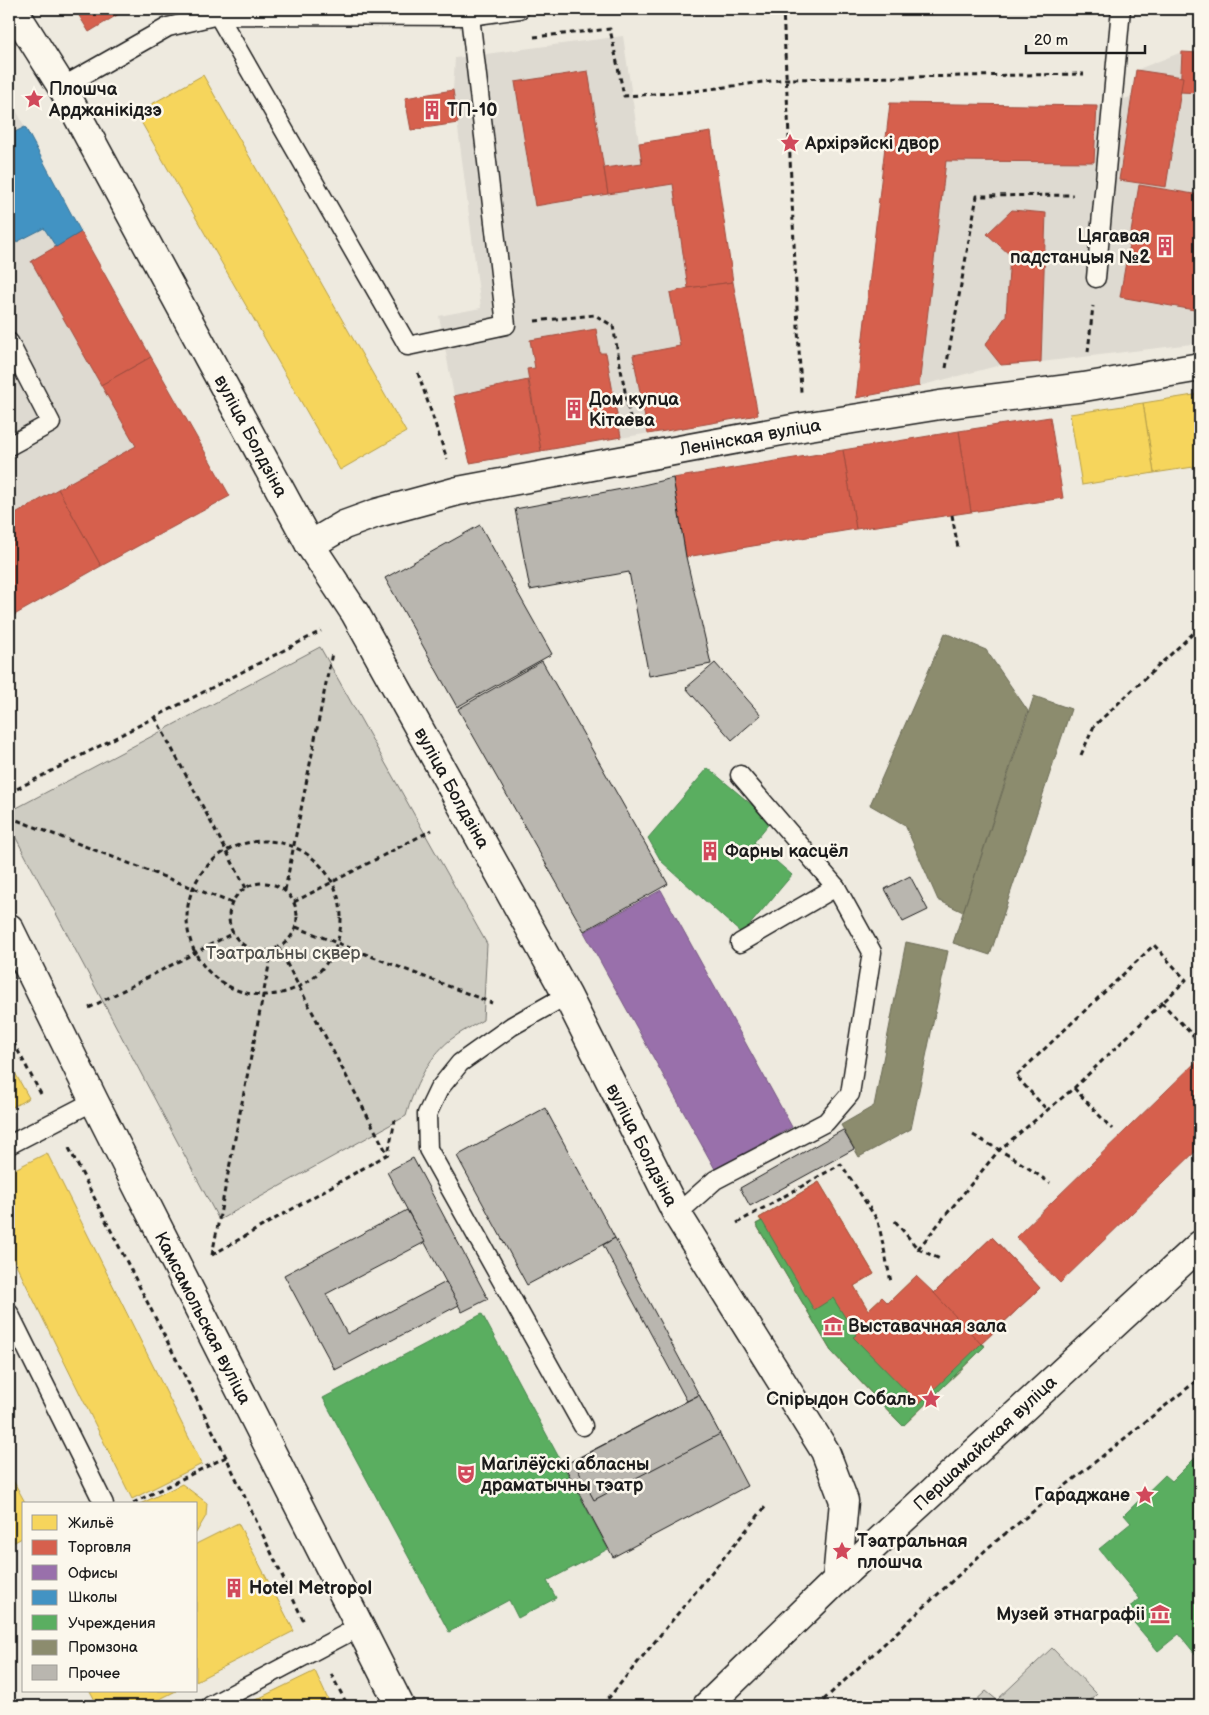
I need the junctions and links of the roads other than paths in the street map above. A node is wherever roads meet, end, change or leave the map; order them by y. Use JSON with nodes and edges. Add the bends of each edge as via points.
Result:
{"nodes":[{"id":1,"x":13,"y":9,"type":"edge"},
{"id":2,"x":520,"y":9,"type":"edge"},
{"id":3,"x":1121,"y":9,"type":"edge"},
{"id":4,"x":218,"y":15,"type":"junction"},
{"id":5,"x":470,"y":16,"type":"junction"},
{"id":6,"x":62,"y":86,"type":"junction"},
{"id":7,"x":1096,"y":278,"type":"road end"},
{"id":8,"x":9,"y":342,"type":"edge"},
{"id":9,"x":1200,"y":367,"type":"edge"},
{"id":10,"x":9,"y":446,"type":"edge"},
{"id":11,"x":310,"y":545,"type":"junction"},
{"id":12,"x":740,"y":775,"type":"dead end"},
{"id":13,"x":836,"y":887,"type":"junction"},
{"id":14,"x":9,"y":928,"type":"edge"},
{"id":15,"x":740,"y":943,"type":"dead end"},
{"id":16,"x":567,"y":995,"type":"junction"},
{"id":17,"x":94,"y":1102,"type":"junction"},
{"id":18,"x":9,"y":1145,"type":"edge"},
{"id":19,"x":677,"y":1214,"type":"junction"},
{"id":20,"x":1200,"y":1245,"type":"edge"},
{"id":21,"x":9,"y":1313,"type":"edge"},
{"id":22,"x":583,"y":1426,"type":"dead end"},
{"id":23,"x":103,"y":1502,"type":"edge"},
{"id":24,"x":837,"y":1580,"type":"junction"},
{"id":25,"x":359,"y":1627,"type":"junction"},
{"id":26,"x":210,"y":1706,"type":"edge"},
{"id":27,"x":400,"y":1706,"type":"edge"},
{"id":28,"x":707,"y":1706,"type":"edge"}],
"edges":[{"from":1,"to":6,"type":"main road","name":"вуліца Болдзіна"},
{"from":2,"to":5,"type":"lane"},
{"from":3,"to":7,"type":"lane"},
{"from":4,"to":5,"type":"lane"},
{"from":4,"to":5,"type":"lane","via":[[408,346],[506,325]]},
{"from":4,"to":6,"type":"lane","via":[[168,27]]},
{"from":6,"to":11,"type":"main road","name":"вуліца Болдзіна"},
{"from":8,"to":10,"type":"lane","via":[[51,422]]},
{"from":9,"to":11,"type":"main road","name":"Ленінская вуліца","via":[[803,427],[458,490],[344,524]]},
{"from":11,"to":16,"type":"main road","name":"вуліца Болдзіна","via":[[355,614]]},
{"from":12,"to":13,"type":"lane"},
{"from":13,"to":15,"type":"lane"},
{"from":13,"to":19,"type":"lane","via":[[872,952],[850,1094],[826,1122],[715,1180]]},
{"from":14,"to":17,"type":"main road","name":"Камсамольская вуліца"},
{"from":16,"to":19,"type":"main road","name":"вуліца Болдзіна"},
{"from":16,"to":22,"type":"lane","via":[[512,1026],[460,1063],[439,1088],[427,1114],[428,1149]]},
{"from":17,"to":18,"type":"lane"},
{"from":17,"to":25,"type":"main road","name":"Камсамольская вуліца"},
{"from":19,"to":24,"type":"main road","name":"вуліца Болдзіна","via":[[825,1451],[844,1500]]},
{"from":20,"to":24,"type":"main road","name":"Першамайская вуліца"},
{"from":21,"to":23,"type":"lane"},
{"from":24,"to":28,"type":"main road","name":"Першамайская вуліца"},
{"from":25,"to":26,"type":"lane"},
{"from":25,"to":27,"type":"main road","name":"Камсамольская вуліца"}]}
